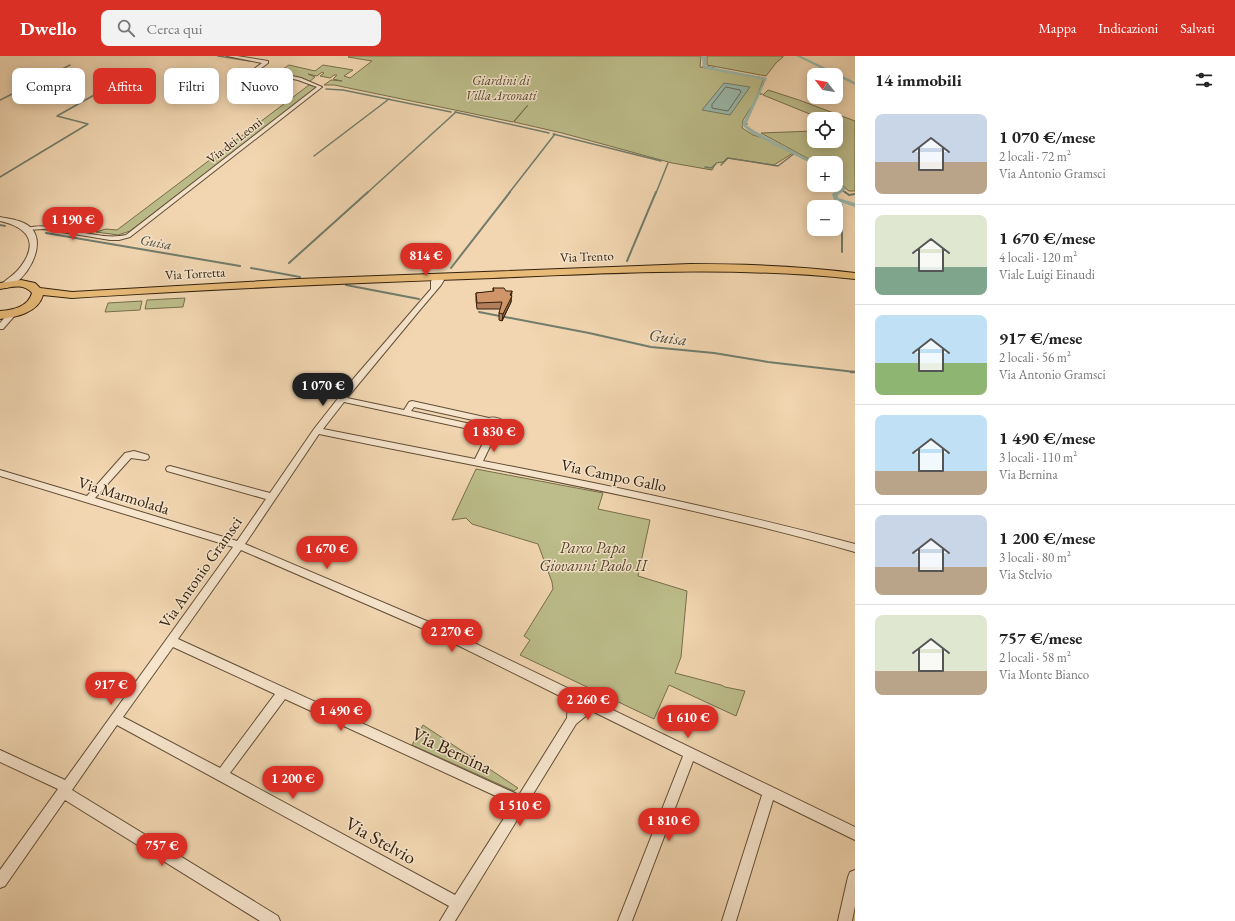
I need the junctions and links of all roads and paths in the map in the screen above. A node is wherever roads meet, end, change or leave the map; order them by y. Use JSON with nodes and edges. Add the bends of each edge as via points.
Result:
{"nodes":[{"id":1,"x":229,"y":56,"type":"edge"},
{"id":2,"x":248,"y":56,"type":"edge"},
{"id":3,"x":242,"y":58,"type":"junction"},
{"id":4,"x":0,"y":219,"type":"edge"},
{"id":5,"x":28,"y":229,"type":"junction"},
{"id":6,"x":24,"y":270,"type":"junction"},
{"id":7,"x":438,"y":276,"type":"junction"},
{"id":8,"x":855,"y":276,"type":"edge"},
{"id":9,"x":320,"y":281,"type":"joint"},
{"id":10,"x":25,"y":284,"type":"junction"},
{"id":11,"x":3,"y":285,"type":"edge"},
{"id":12,"x":37,"y":291,"type":"junction"},
{"id":13,"x":72,"y":295,"type":"junction"},
{"id":14,"x":32,"y":304,"type":"junction"},
{"id":15,"x":13,"y":313,"type":"junction"},
{"id":16,"x":0,"y":315,"type":"edge"},
{"id":17,"x":0,"y":327,"type":"edge"},
{"id":18,"x":342,"y":399,"type":"junction"},
{"id":19,"x":406,"y":412,"type":"junction"},
{"id":20,"x":489,"y":421,"type":"junction"},
{"id":21,"x":318,"y":431,"type":"junction"},
{"id":22,"x":489,"y":432,"type":"junction"},
{"id":23,"x":145,"y":456,"type":"dead end"},
{"id":24,"x":478,"y":463,"type":"junction"},
{"id":25,"x":170,"y":469,"type":"dead end"},
{"id":26,"x":0,"y":473,"type":"edge"},
{"id":27,"x":272,"y":497,"type":"junction"},
{"id":28,"x":88,"y":500,"type":"junction"},
{"id":29,"x":239,"y":545,"type":"junction"},
{"id":30,"x":855,"y":548,"type":"edge"},
{"id":31,"x":171,"y":641,"type":"junction"},
{"id":32,"x":283,"y":692,"type":"junction"},
{"id":33,"x":574,"y":697,"type":"junction"},
{"id":34,"x":591,"y":705,"type":"junction"},
{"id":35,"x":116,"y":719,"type":"junction"},
{"id":36,"x":572,"y":720,"type":"junction"},
{"id":37,"x":690,"y":754,"type":"junction"},
{"id":38,"x":0,"y":756,"type":"edge"},
{"id":39,"x":222,"y":775,"type":"junction"},
{"id":40,"x":64,"y":790,"type":"junction"},
{"id":41,"x":769,"y":792,"type":"junction"},
{"id":42,"x":521,"y":802,"type":"junction"},
{"id":43,"x":855,"y":834,"type":"edge"},
{"id":44,"x":855,"y":877,"type":"edge"},
{"id":45,"x":0,"y":881,"type":"edge"},
{"id":46,"x":458,"y":904,"type":"junction"},
{"id":47,"x":273,"y":921,"type":"edge"},
{"id":48,"x":447,"y":921,"type":"edge"},
{"id":49,"x":625,"y":921,"type":"edge"},
{"id":50,"x":729,"y":921,"type":"edge"},
{"id":51,"x":845,"y":921,"type":"edge"}],
"edges":[{"from":1,"to":3,"type":"street"},
{"from":2,"to":3,"type":"street"},
{"from":3,"to":5,"type":"street","name":"Via dei Leoni","via":[[266,62],[256,70],[297,78],[320,87],[128,236],[116,238],[44,227]]},
{"from":4,"to":5,"type":"street"},
{"from":5,"to":6,"type":"street","via":[[35,245]]},
{"from":6,"to":10,"type":"street"},
{"from":6,"to":11,"type":"street"},
{"from":7,"to":8,"type":"main road","name":"Via Trento","via":[[726,266],[785,268]]},
{"from":7,"to":9,"type":"main road","name":"Via Trento"},
{"from":7,"to":18,"type":"street","name":"Via Antonio Gramsci","via":[[440,282]]},
{"from":9,"to":13,"type":"main road","name":"Via Torretta"},
{"from":10,"to":11,"type":"main road"},
{"from":10,"to":12,"type":"main road"},
{"from":12,"to":13,"type":"main road","name":"Via Torretta"},
{"from":12,"to":14,"type":"main road","via":[[37,297]]},
{"from":13,"to":14,"type":"main road","name":"Via Torretta"},
{"from":14,"to":15,"type":"main road","name":"Via Torretta"},
{"from":15,"to":16,"type":"main road","name":"Via Torretta"},
{"from":15,"to":17,"type":"street"},
{"from":18,"to":19,"type":"street"},
{"from":18,"to":21,"type":"street","name":"Via Antonio Gramsci"},
{"from":19,"to":20,"type":"street","via":[[412,404]]},
{"from":19,"to":22,"type":"street"},
{"from":20,"to":22,"type":"street","via":[[484,426]]},
{"from":20,"to":22,"type":"street","via":[[498,421],[505,426],[501,432]]},
{"from":21,"to":24,"type":"street","name":"Via Campo Gallo"},
{"from":21,"to":27,"type":"street","name":"Via Antonio Gramsci"},
{"from":22,"to":24,"type":"street"},
{"from":23,"to":28,"type":"street","via":[[128,454]]},
{"from":24,"to":30,"type":"street","name":"Via Campo Gallo","via":[[713,511]]},
{"from":25,"to":27,"type":"street"},
{"from":26,"to":28,"type":"street","name":"Via Marmolada"},
{"from":27,"to":29,"type":"street","name":"Via Antonio Gramsci"},
{"from":28,"to":29,"type":"street","name":"Via Marmolada"},
{"from":29,"to":31,"type":"street","name":"Via Antonio Gramsci"},
{"from":29,"to":33,"type":"street","name":"Via Marmolada","via":[[406,616],[478,653]]},
{"from":31,"to":32,"type":"street","name":"Via Bernina"},
{"from":31,"to":35,"type":"street","name":"Via Antonio Gramsci"},
{"from":32,"to":39,"type":"street"},
{"from":32,"to":42,"type":"street","name":"Via Bernina"},
{"from":33,"to":34,"type":"street","name":"Via Marmolada"},
{"from":33,"to":36,"type":"street"},
{"from":34,"to":36,"type":"street"},
{"from":34,"to":37,"type":"street","name":"Via Marmolada"},
{"from":35,"to":39,"type":"street","name":"Via Stelvio"},
{"from":35,"to":40,"type":"street","name":"Via Antonio Gramsci"},
{"from":36,"to":42,"type":"street"},
{"from":37,"to":41,"type":"street","name":"Via Marmolada"},
{"from":37,"to":49,"type":"street"},
{"from":38,"to":40,"type":"street"},
{"from":39,"to":46,"type":"street","name":"Via Stelvio"},
{"from":40,"to":45,"type":"street","name":"Via Antonio Gramsci"},
{"from":40,"to":47,"type":"street"},
{"from":41,"to":43,"type":"street","name":"Via Marmolada"},
{"from":41,"to":50,"type":"street"},
{"from":42,"to":46,"type":"street"},
{"from":44,"to":51,"type":"street"},
{"from":46,"to":48,"type":"street"}]}
